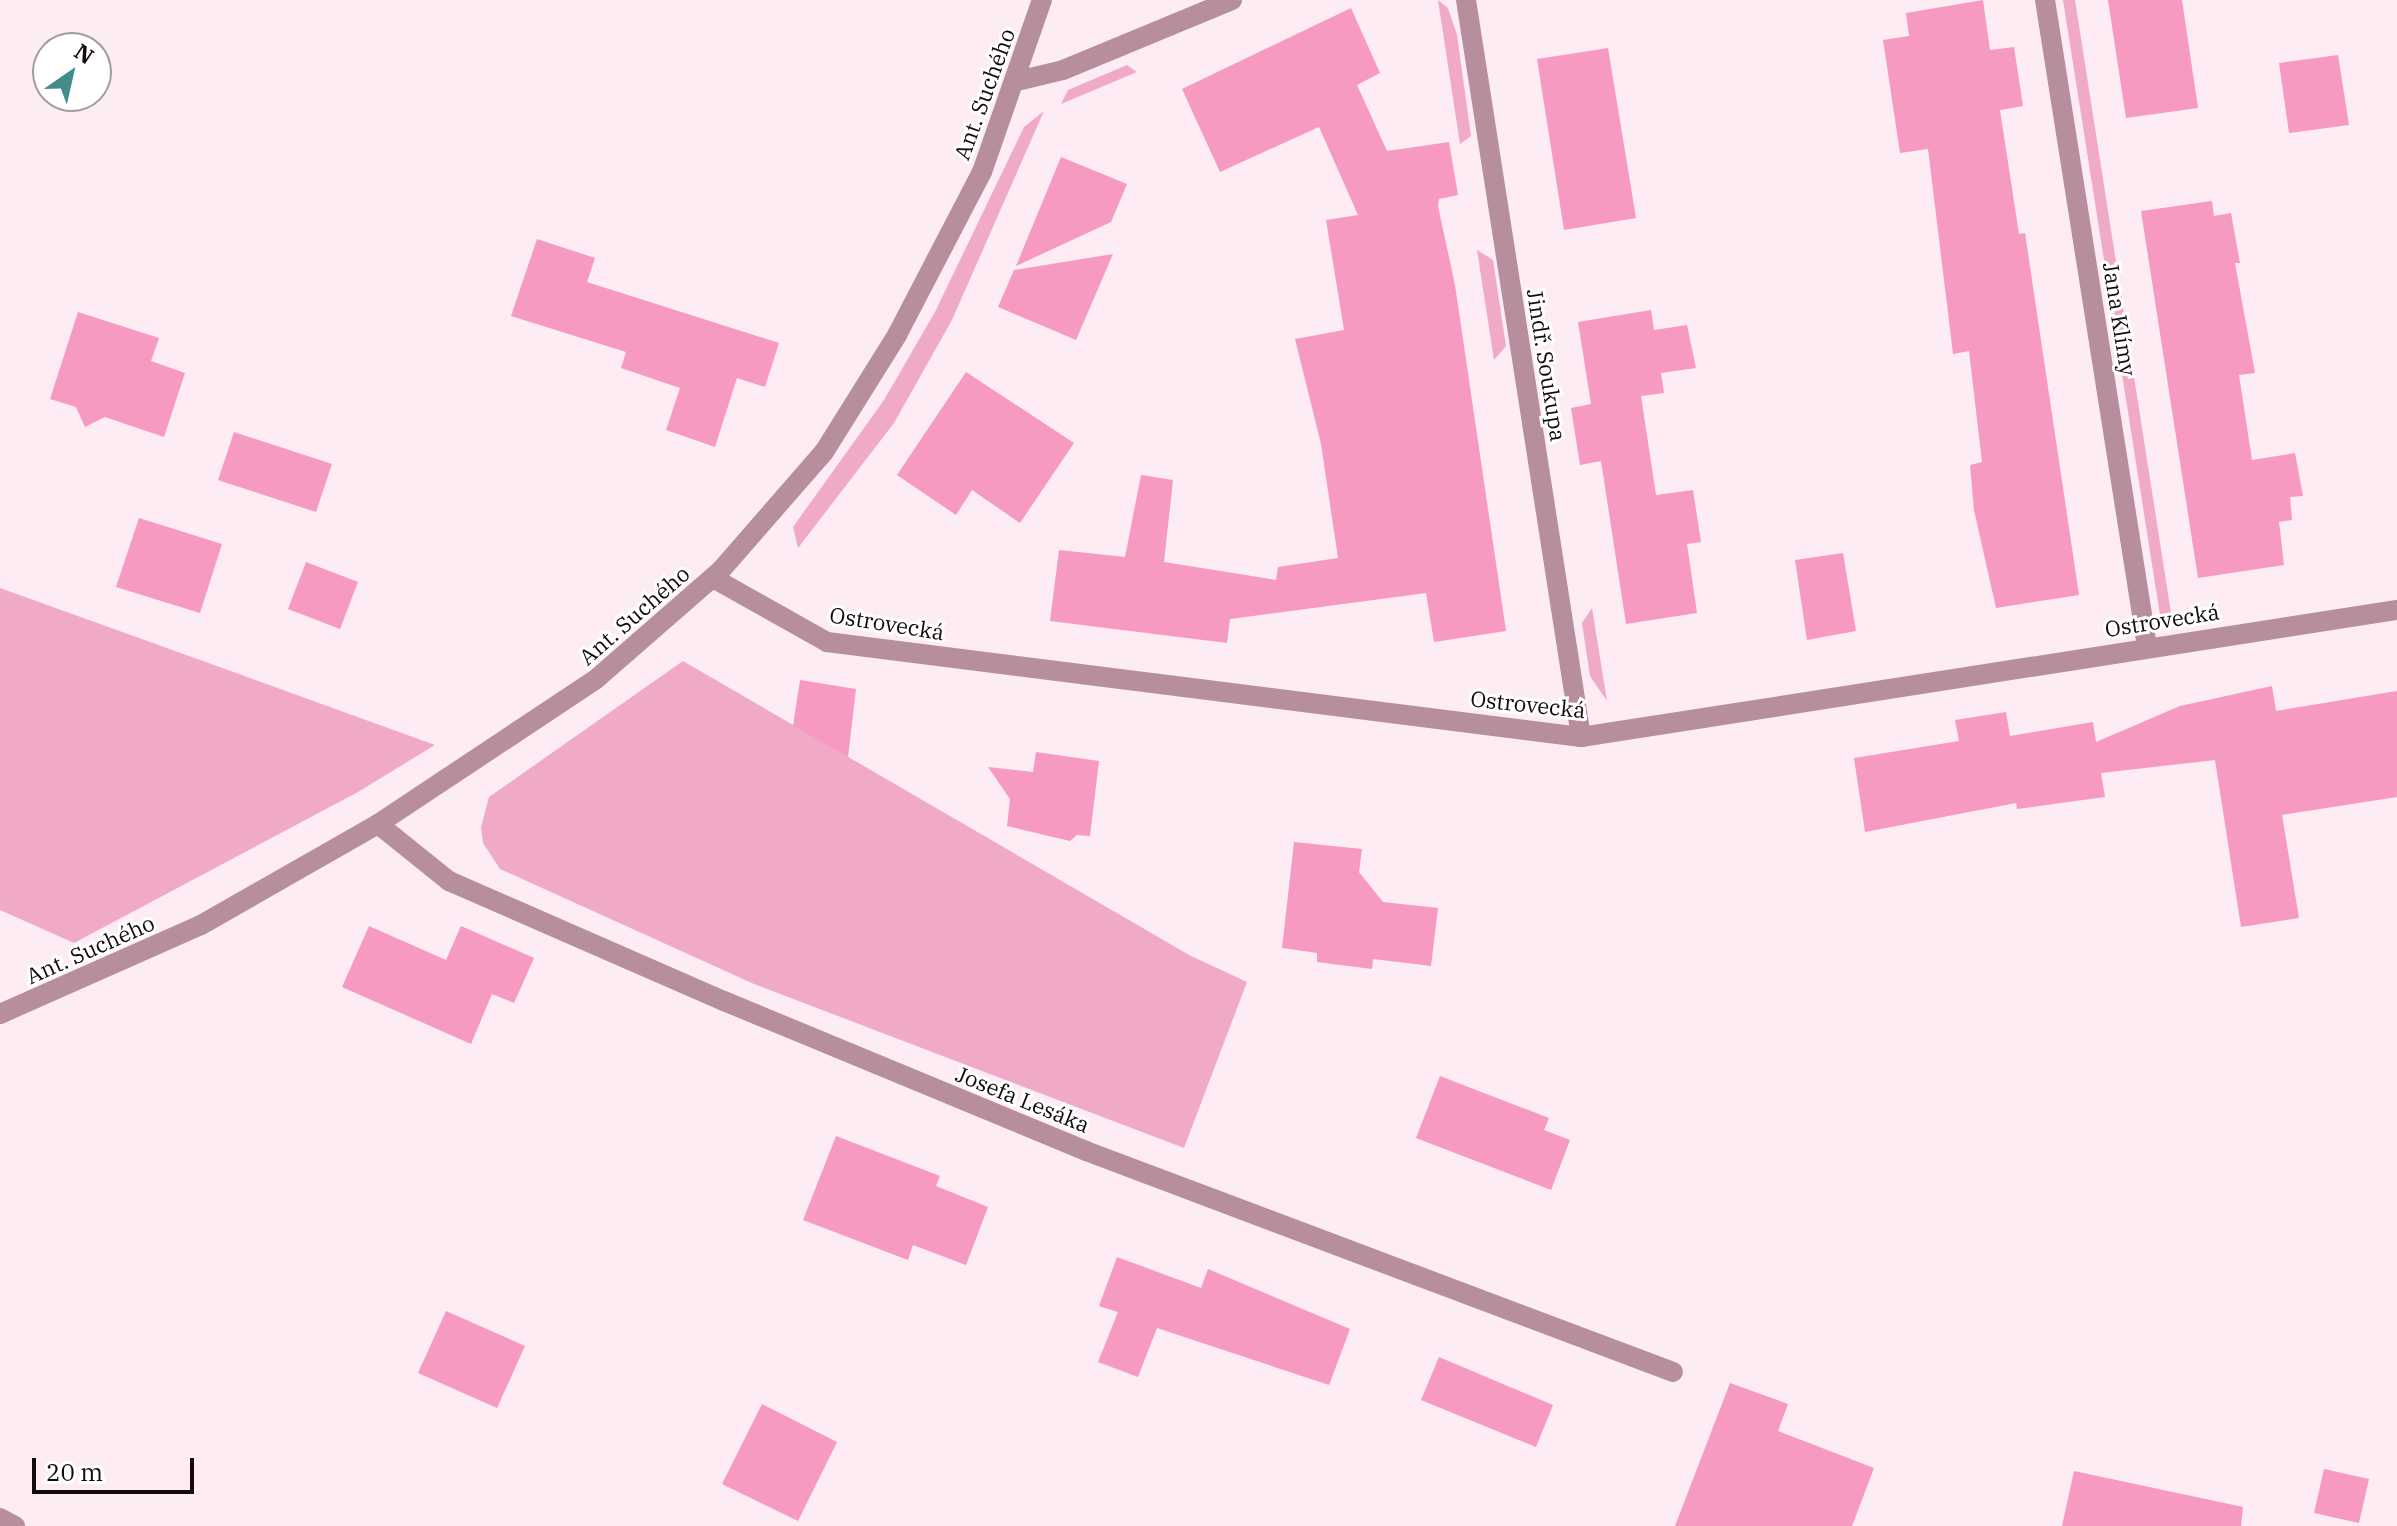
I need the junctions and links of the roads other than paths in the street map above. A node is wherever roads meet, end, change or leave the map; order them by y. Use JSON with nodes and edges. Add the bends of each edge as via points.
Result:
{"nodes":[{"id":1,"x":1042,"y":0,"type":"edge"},
{"id":2,"x":1232,"y":0,"type":"edge"},
{"id":3,"x":1466,"y":0,"type":"edge"},
{"id":4,"x":2045,"y":0,"type":"edge"},
{"id":5,"x":1017,"y":81,"type":"junction"},
{"id":6,"x":713,"y":578,"type":"junction"},
{"id":7,"x":2397,"y":610,"type":"edge"},
{"id":8,"x":2147,"y":646,"type":"junction"},
{"id":9,"x":1581,"y":737,"type":"junction"},
{"id":10,"x":378,"y":824,"type":"junction"},
{"id":11,"x":0,"y":1014,"type":"edge"},
{"id":12,"x":1673,"y":1372,"type":"dead end"},
{"id":13,"x":0,"y":1518,"type":"edge"},
{"id":14,"x":15,"y":1526,"type":"edge"}],
"edges":[{"from":1,"to":5,"type":"street","name":"Ant. Suchého"},
{"from":2,"to":5,"type":"street","via":[[1063,70]]},
{"from":3,"to":9,"type":"street","name":"Jindř. Soukupa"},
{"from":4,"to":8,"type":"street","name":"Jana Klímy"},
{"from":5,"to":6,"type":"street","name":"Ant. Suchého","via":[[955,227],[866,387],[784,503]]},
{"from":6,"to":9,"type":"street","name":"Ostrovecká","via":[[827,642]]},
{"from":6,"to":10,"type":"street","name":"Ant. Suchého","via":[[584,688]]},
{"from":7,"to":8,"type":"street","name":"Ostrovecká"},
{"from":8,"to":9,"type":"street","name":"Ostrovecká"},
{"from":10,"to":11,"type":"street","name":"Ant. Suchého","via":[[201,925]]},
{"from":10,"to":12,"type":"street","name":"Josefa Lesáka","via":[[449,881],[695,989],[1086,1151]]},
{"from":13,"to":14,"type":"street"}]}
